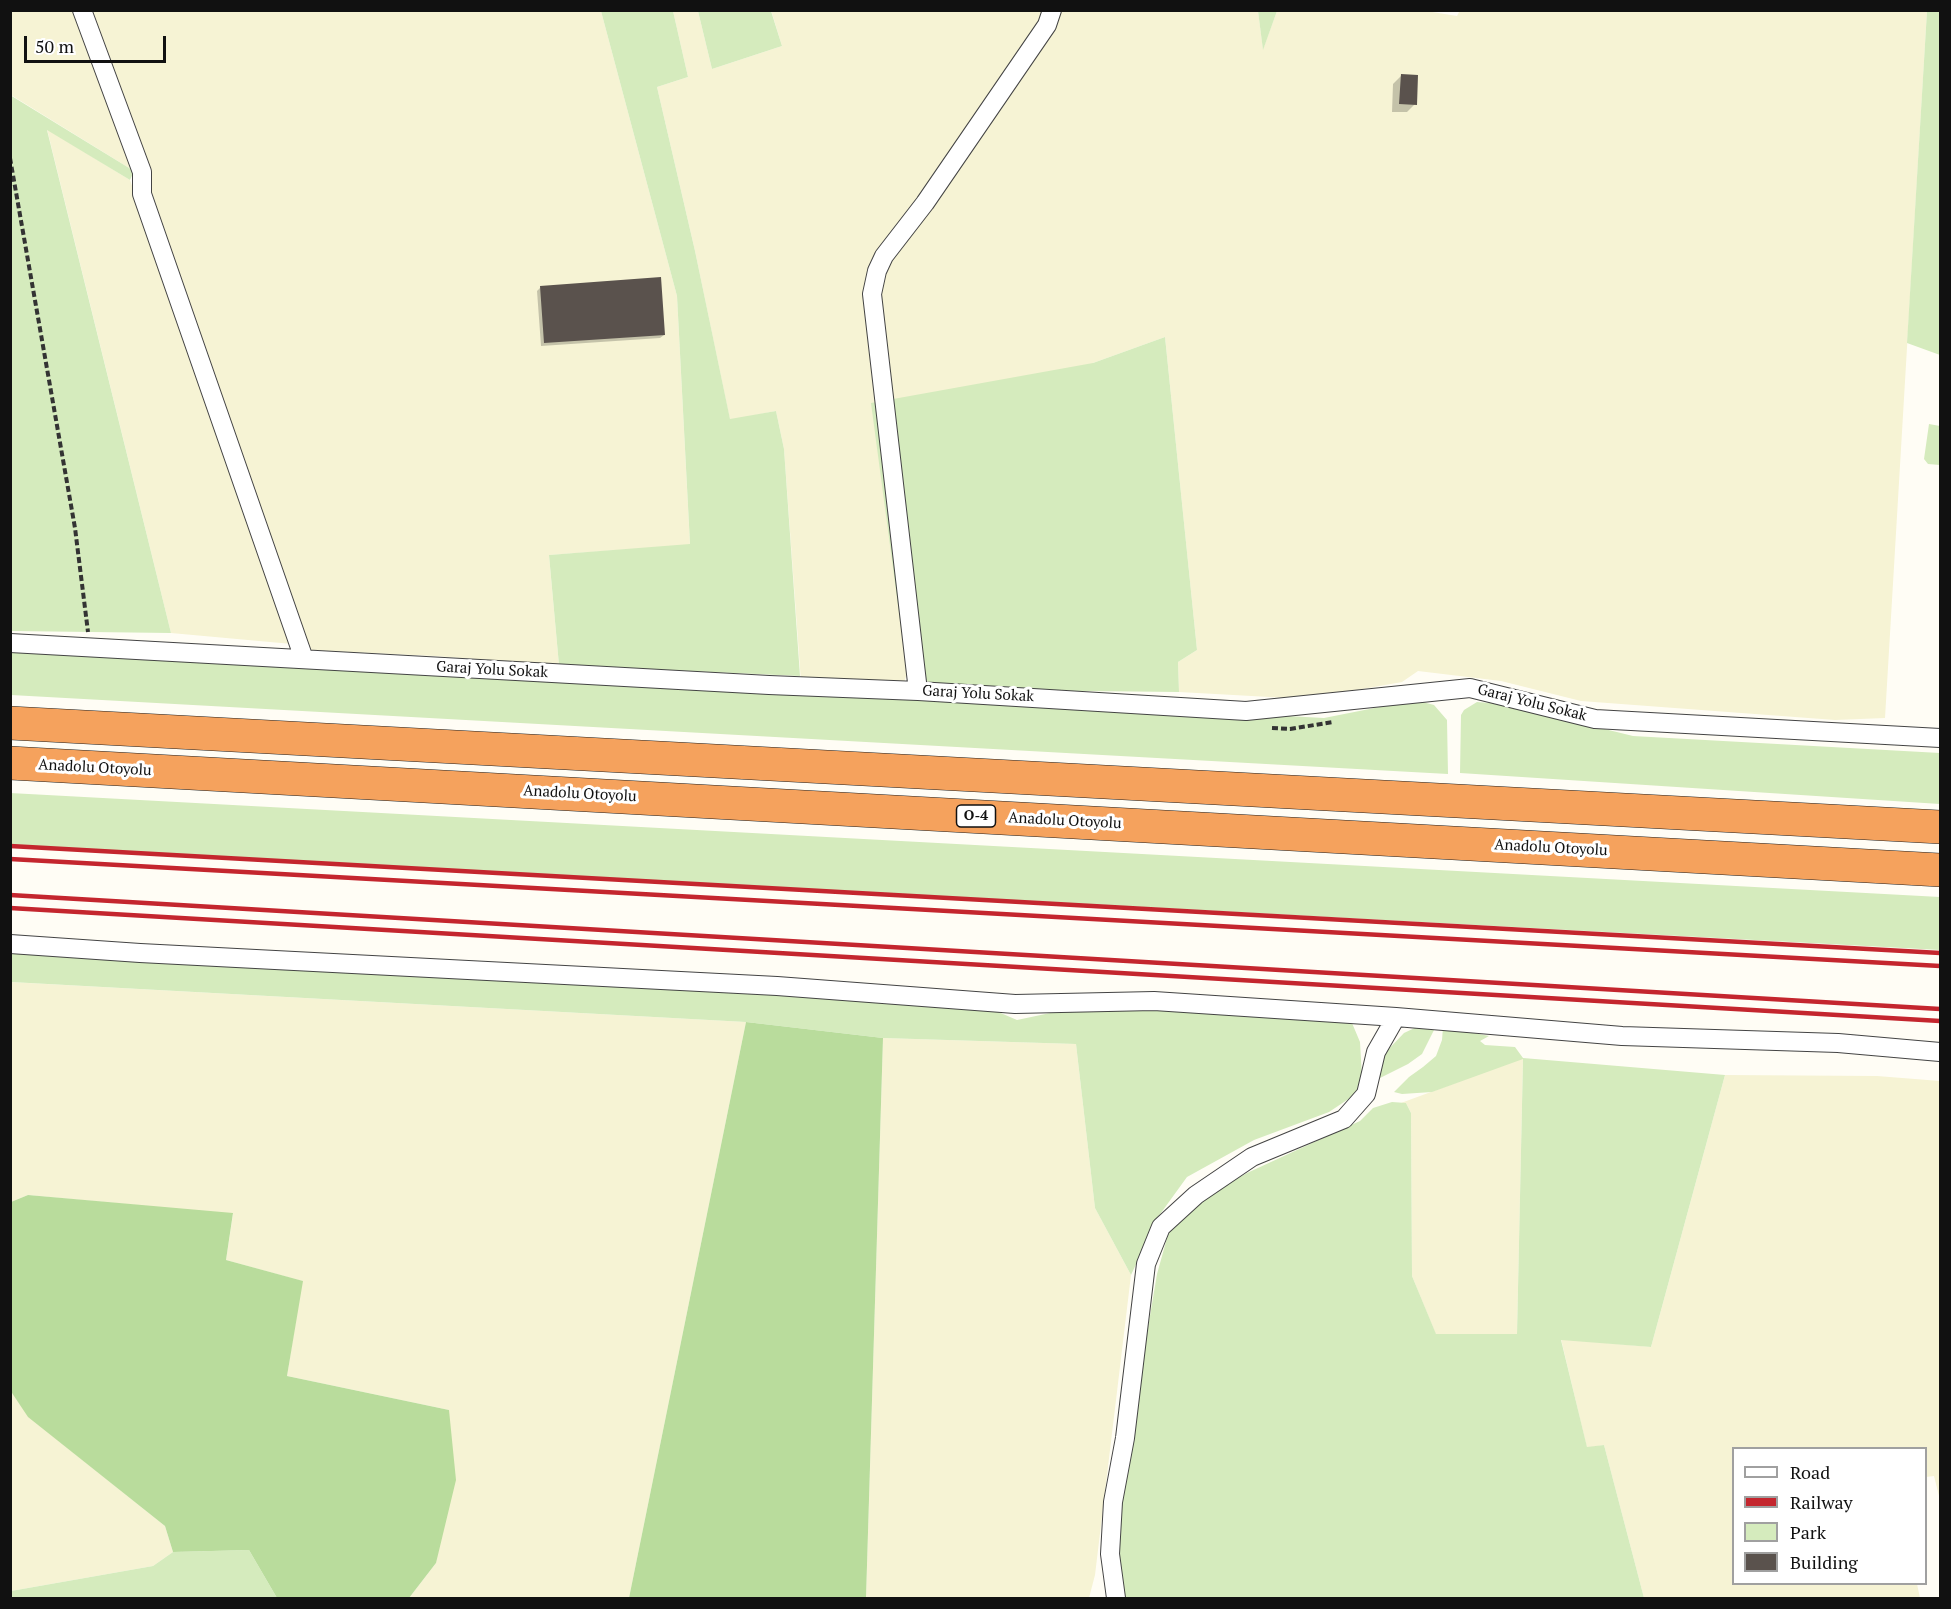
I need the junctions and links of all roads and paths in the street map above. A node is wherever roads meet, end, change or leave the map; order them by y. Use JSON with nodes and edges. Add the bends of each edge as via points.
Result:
{"nodes":[{"id":1,"x":82,"y":10,"type":"edge"},
{"id":2,"x":1052,"y":10,"type":"edge"},
{"id":3,"x":10,"y":158,"type":"edge"},
{"id":4,"x":10,"y":643,"type":"edge"},
{"id":5,"x":90,"y":647,"type":"junction"},
{"id":6,"x":304,"y":659,"type":"junction"},
{"id":7,"x":918,"y":691,"type":"junction"},
{"id":8,"x":10,"y":723,"type":"edge"},
{"id":9,"x":1941,"y":738,"type":"edge"},
{"id":10,"x":10,"y":763,"type":"edge"},
{"id":11,"x":1941,"y":827,"type":"edge"},
{"id":12,"x":1941,"y":870,"type":"edge"},
{"id":13,"x":10,"y":944,"type":"edge"},
{"id":14,"x":1396,"y":1017,"type":"junction"},
{"id":15,"x":1941,"y":1052,"type":"edge"},
{"id":16,"x":1116,"y":1599,"type":"edge"}],
"edges":[{"from":1,"to":6,"type":"street","via":[[142,172],[142,194]]},
{"from":2,"to":7,"type":"street","via":[[1047,25],[926,203],[884,256],[872,294]]},
{"from":3,"to":5,"type":"path","via":[[75,528]]},
{"from":4,"to":5,"type":"street","name":"Garaj Yolu Sokak"},
{"from":5,"to":6,"type":"street","name":"Garaj Yolu Sokak"},
{"from":6,"to":7,"type":"street","name":"Garaj Yolu Sokak"},
{"from":7,"to":9,"type":"street","name":"Garaj Yolu Sokak","via":[[1246,711],[1470,688],[1595,719]]},
{"from":8,"to":11,"type":"highway"},
{"from":10,"to":12,"type":"highway","name":"Anadolu Otoyolu","number":"O-4"},
{"from":13,"to":14,"type":"street","via":[[777,986],[1015,1004],[1154,1001]]},
{"from":14,"to":15,"type":"street","via":[[1622,1036],[1838,1043]]},
{"from":14,"to":16,"type":"street","via":[[1376,1053],[1366,1094],[1344,1119],[1252,1157],[1196,1195],[1161,1227],[1146,1264],[1113,1503],[1110,1554]]}]}
